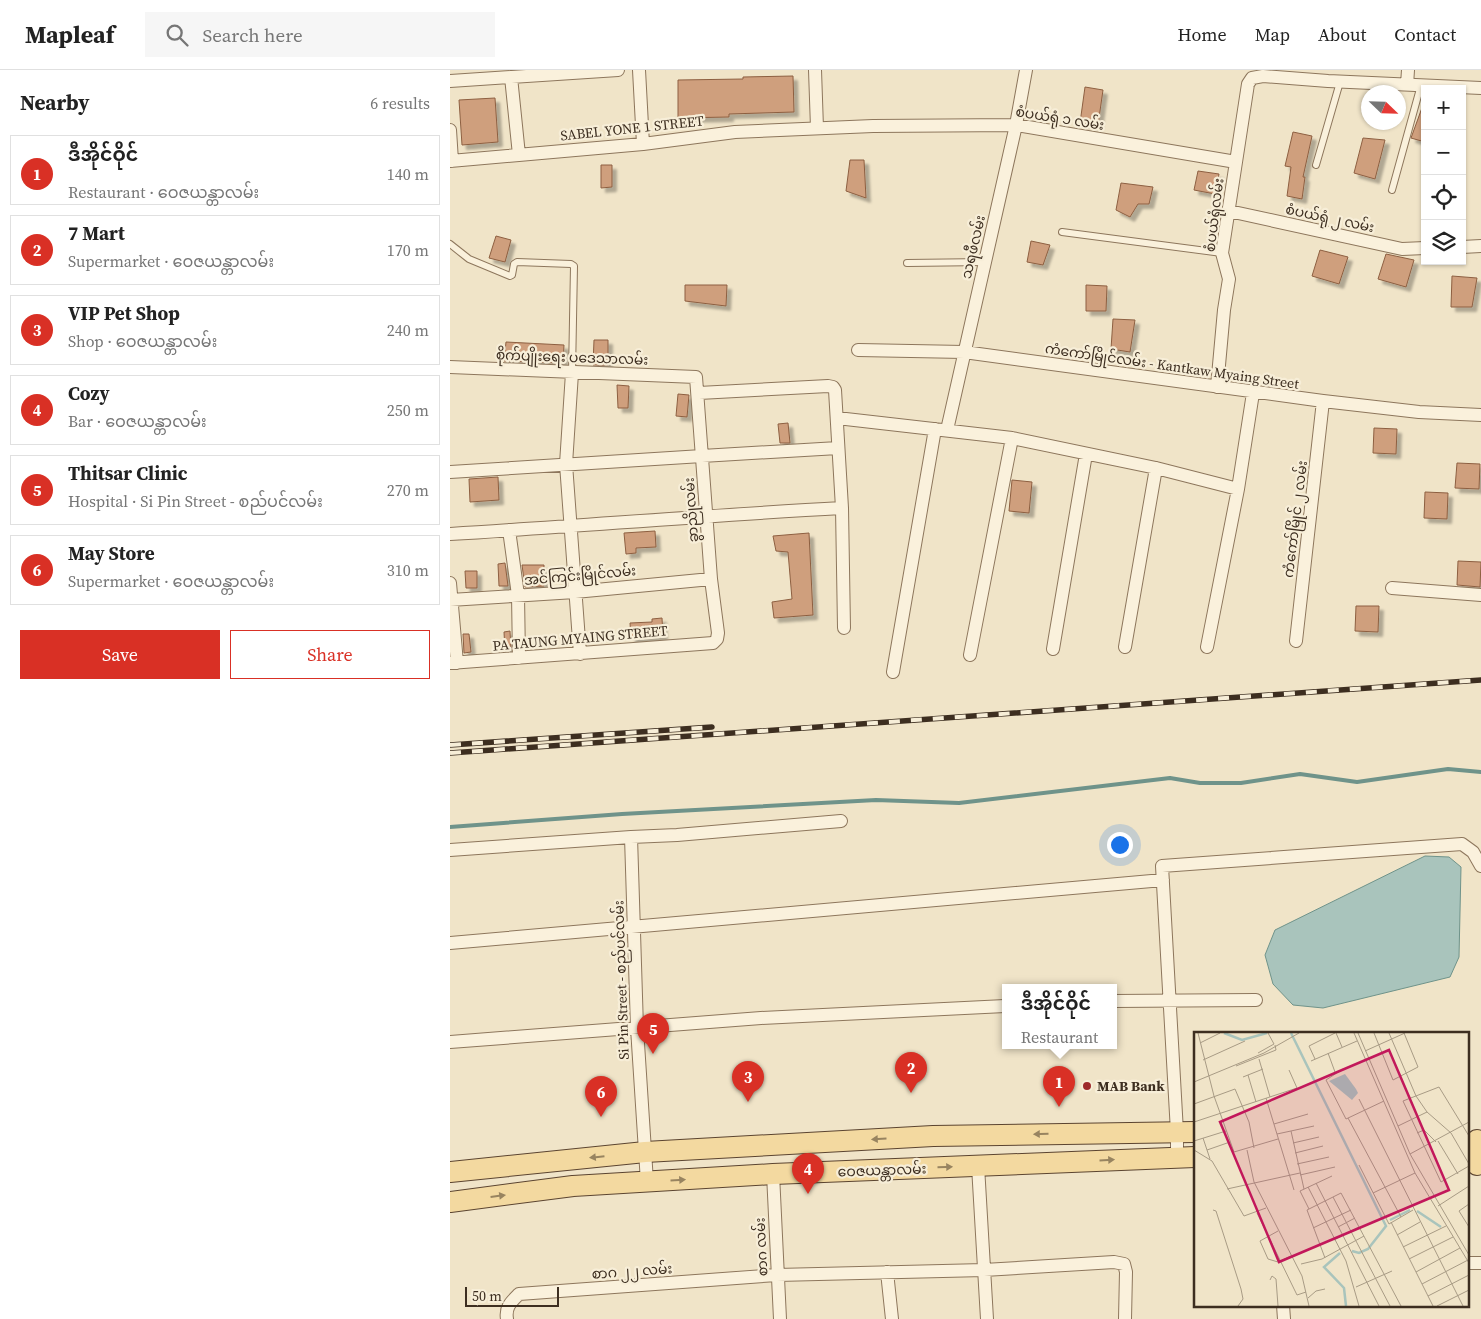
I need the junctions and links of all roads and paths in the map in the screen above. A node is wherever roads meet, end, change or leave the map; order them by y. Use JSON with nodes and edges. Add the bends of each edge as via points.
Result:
{"nodes":[{"id":1,"x":618,"y":70,"type":"edge"},
{"id":2,"x":639,"y":70,"type":"edge"},
{"id":3,"x":815,"y":70,"type":"edge"},
{"id":4,"x":1026,"y":70,"type":"edge"},
{"id":5,"x":1408,"y":70,"type":"edge"},
{"id":6,"x":580,"y":71,"type":"edge"},
{"id":7,"x":511,"y":77,"type":"junction"},
{"id":8,"x":1332,"y":78,"type":"edge"},
{"id":9,"x":450,"y":81,"type":"edge"},
{"id":10,"x":1407,"y":85,"type":"junction"},
{"id":11,"x":1421,"y":85,"type":"joint"},
{"id":12,"x":1466,"y":87,"type":"edge"},
{"id":13,"x":1481,"y":88,"type":"edge"},
{"id":14,"x":1016,"y":124,"type":"junction"},
{"id":15,"x":817,"y":128,"type":"junction"},
{"id":16,"x":450,"y":130,"type":"edge"},
{"id":17,"x":643,"y":144,"type":"junction"},
{"id":18,"x":519,"y":155,"type":"junction"},
{"id":19,"x":451,"y":161,"type":"edge"},
{"id":20,"x":1236,"y":162,"type":"junction"},
{"id":21,"x":1316,"y":165,"type":"dead end"},
{"id":22,"x":1392,"y":190,"type":"dead end"},
{"id":23,"x":1229,"y":211,"type":"junction"},
{"id":24,"x":1062,"y":232,"type":"dead end"},
{"id":25,"x":450,"y":244,"type":"edge"},
{"id":26,"x":1481,"y":246,"type":"edge"},
{"id":27,"x":1466,"y":247,"type":"edge"},
{"id":28,"x":1421,"y":248,"type":"edge"},
{"id":29,"x":1222,"y":254,"type":"junction"},
{"id":30,"x":986,"y":262,"type":"junction"},
{"id":31,"x":907,"y":263,"type":"dead end"},
{"id":32,"x":858,"y":350,"type":"dead end"},
{"id":33,"x":964,"y":352,"type":"junction"},
{"id":34,"x":450,"y":367,"type":"edge"},
{"id":35,"x":572,"y":373,"type":"junction"},
{"id":36,"x":694,"y":376,"type":"joint"},
{"id":37,"x":1217,"y":387,"type":"junction"},
{"id":38,"x":1253,"y":393,"type":"junction"},
{"id":39,"x":698,"y":394,"type":"junction"},
{"id":40,"x":1323,"y":402,"type":"junction"},
{"id":41,"x":1481,"y":416,"type":"edge"},
{"id":42,"x":836,"y":418,"type":"junction"},
{"id":43,"x":941,"y":430,"type":"junction"},
{"id":44,"x":1012,"y":438,"type":"junction"},
{"id":45,"x":838,"y":448,"type":"junction"},
{"id":46,"x":1086,"y":454,"type":"junction"},
{"id":47,"x":702,"y":456,"type":"junction"},
{"id":48,"x":566,"y":464,"type":"junction"},
{"id":49,"x":1156,"y":468,"type":"junction"},
{"id":50,"x":450,"y":472,"type":"edge"},
{"id":51,"x":1238,"y":489,"type":"junction"},
{"id":52,"x":842,"y":508,"type":"junction"},
{"id":53,"x":706,"y":515,"type":"junction"},
{"id":54,"x":571,"y":526,"type":"junction"},
{"id":55,"x":509,"y":530,"type":"junction"},
{"id":56,"x":450,"y":534,"type":"edge"},
{"id":57,"x":711,"y":579,"type":"junction"},
{"id":58,"x":450,"y":583,"type":"edge"},
{"id":59,"x":1392,"y":588,"type":"dead end"},
{"id":60,"x":575,"y":592,"type":"junction"},
{"id":61,"x":518,"y":595,"type":"junction"},
{"id":62,"x":1481,"y":595,"type":"edge"},
{"id":63,"x":451,"y":600,"type":"edge"},
{"id":64,"x":844,"y":628,"type":"dead end"},
{"id":65,"x":1296,"y":641,"type":"dead end"},
{"id":66,"x":713,"y":642,"type":"joint"},
{"id":67,"x":1207,"y":647,"type":"dead end"},
{"id":68,"x":1125,"y":648,"type":"dead end"},
{"id":69,"x":1053,"y":649,"type":"dead end"},
{"id":70,"x":580,"y":654,"type":"junction"},
{"id":71,"x":970,"y":655,"type":"dead end"},
{"id":72,"x":519,"y":658,"type":"junction"},
{"id":73,"x":453,"y":663,"type":"edge"},
{"id":74,"x":893,"y":672,"type":"dead end"},
{"id":75,"x":841,"y":822,"type":"dead end"},
{"id":76,"x":631,"y":837,"type":"junction"},
{"id":77,"x":450,"y":850,"type":"edge"},
{"id":78,"x":1481,"y":866,"type":"edge"},
{"id":79,"x":1163,"y":880,"type":"junction"},
{"id":80,"x":633,"y":926,"type":"junction"},
{"id":81,"x":450,"y":943,"type":"edge"},
{"id":82,"x":1169,"y":1000,"type":"junction"},
{"id":83,"x":1256,"y":1000,"type":"dead end"},
{"id":84,"x":1117,"y":1002,"type":"edge"},
{"id":85,"x":1002,"y":1006,"type":"edge"},
{"id":86,"x":637,"y":1028,"type":"junction"},
{"id":87,"x":450,"y":1042,"type":"edge"},
{"id":88,"x":1186,"y":1132,"type":"edge"},
{"id":89,"x":1475,"y":1140,"type":"edge"},
{"id":90,"x":645,"y":1152,"type":"junction"},
{"id":91,"x":1186,"y":1157,"type":"edge"},
{"id":92,"x":1475,"y":1165,"type":"edge"},
{"id":93,"x":978,"y":1166,"type":"junction"},
{"id":94,"x":450,"y":1172,"type":"edge"},
{"id":95,"x":772,"y":1174,"type":"junction"},
{"id":96,"x":647,"y":1182,"type":"junction"},
{"id":97,"x":450,"y":1202,"type":"edge"},
{"id":98,"x":1468,"y":1263,"type":"edge"},
{"id":99,"x":1481,"y":1263,"type":"edge"},
{"id":100,"x":984,"y":1270,"type":"junction"},
{"id":101,"x":887,"y":1272,"type":"junction"},
{"id":102,"x":777,"y":1275,"type":"junction"},
{"id":103,"x":1283,"y":1306,"type":"edge"},
{"id":104,"x":507,"y":1319,"type":"edge"},
{"id":105,"x":780,"y":1319,"type":"edge"},
{"id":106,"x":892,"y":1319,"type":"edge"},
{"id":107,"x":987,"y":1319,"type":"edge"},
{"id":108,"x":1125,"y":1319,"type":"edge"},
{"id":109,"x":1284,"y":1319,"type":"edge"}],
"edges":[{"from":1,"to":6,"type":"street"},
{"from":2,"to":17,"type":"street"},
{"from":3,"to":15,"type":"street"},
{"from":4,"to":14,"type":"street","name":"သရဖီလမ်း"},
{"from":5,"to":10,"type":"street"},
{"from":6,"to":7,"type":"street"},
{"from":7,"to":9,"type":"street"},
{"from":7,"to":18,"type":"street"},
{"from":8,"to":10,"type":"street"},
{"from":8,"to":20,"type":"street","name":"စံပယ်ရုံလမ်း","via":[[1252,78],[1248,84]]},
{"from":8,"to":21,"type":"lane"},
{"from":10,"to":11,"type":"street"},
{"from":11,"to":22,"type":"lane"},
{"from":12,"to":13,"type":"street"},
{"from":14,"to":15,"type":"street","name":"စံပယ်ရုံ ၁ လမ်း"},
{"from":14,"to":20,"type":"street","name":"စံပယ်ရုံ ၁ လမ်း"},
{"from":14,"to":30,"type":"street","name":"သရဖီလမ်း"},
{"from":15,"to":17,"type":"street","name":"SABEL YONE 1 STREET","via":[[734,132]]},
{"from":16,"to":19,"type":"street"},
{"from":17,"to":18,"type":"street","name":"SABEL YONE 1 STREET"},
{"from":18,"to":19,"type":"street","name":"SABEL YONE 1 STREET"},
{"from":20,"to":23,"type":"street","name":"စံပယ်ရုံလမ်း"},
{"from":23,"to":28,"type":"street","name":"စံပယ်ရုံ ၂ လမ်း","via":[[1402,249]]},
{"from":23,"to":29,"type":"street","name":"စံပယ်ရုံလမ်း"},
{"from":24,"to":29,"type":"lane"},
{"from":25,"to":35,"type":"lane","via":[[469,259],[510,276],[517,262],[573,265]]},
{"from":26,"to":27,"type":"street"},
{"from":29,"to":37,"type":"street","name":"စံပယ်ရုံလမ်း","via":[[1228,279]]},
{"from":30,"to":31,"type":"lane"},
{"from":30,"to":33,"type":"street","name":"သရဖီလမ်း"},
{"from":32,"to":33,"type":"street","name":"ကံကော်မြိုင်လမ်း - Kantkaw Myaing Street"},
{"from":33,"to":37,"type":"street","name":"ကံကော်မြိုင်လမ်း - Kantkaw Myaing Street"},
{"from":33,"to":43,"type":"street","name":"သရဖီလမ်း"},
{"from":34,"to":35,"type":"street","name":"စိုက်ပျိုးရေး ပဒေသာလမ်း"},
{"from":35,"to":36,"type":"street","name":"စိုက်ပျိုးရေး ပဒေသာလမ်း"},
{"from":35,"to":48,"type":"street"},
{"from":36,"to":39,"type":"street","name":"ခွာညိုလမ်း","via":[[698,379]]},
{"from":37,"to":38,"type":"street","name":"ကံကော်မြိုင်လမ်း - Kantkaw Myaing Street"},
{"from":38,"to":40,"type":"street","name":"ကံကော်မြိုင်လမ်း - Kantkaw Myaing Street"},
{"from":38,"to":51,"type":"street"},
{"from":39,"to":42,"type":"street","via":[[828,386],[835,390]]},
{"from":39,"to":47,"type":"street","name":"ခွာညိုလမ်း"},
{"from":40,"to":41,"type":"street","name":"ကံကော်မြိုင်လမ်း - Kantkaw Myaing Street"},
{"from":40,"to":65,"type":"street","name":"ကံကော်မြိုင် ၂ လမ်း"},
{"from":42,"to":43,"type":"street"},
{"from":42,"to":45,"type":"street"},
{"from":43,"to":44,"type":"street"},
{"from":43,"to":74,"type":"street","name":"သရဖီလမ်း"},
{"from":44,"to":46,"type":"street"},
{"from":44,"to":71,"type":"street"},
{"from":45,"to":47,"type":"street"},
{"from":45,"to":52,"type":"street"},
{"from":46,"to":49,"type":"street"},
{"from":46,"to":69,"type":"street"},
{"from":47,"to":48,"type":"street"},
{"from":47,"to":53,"type":"street","name":"ခွာညိုလမ်း"},
{"from":48,"to":50,"type":"street"},
{"from":48,"to":54,"type":"street"},
{"from":49,"to":51,"type":"street"},
{"from":49,"to":68,"type":"street"},
{"from":51,"to":67,"type":"street"},
{"from":52,"to":53,"type":"street"},
{"from":52,"to":64,"type":"street"},
{"from":53,"to":54,"type":"street"},
{"from":53,"to":57,"type":"street","name":"ခွာညိုလမ်း"},
{"from":54,"to":55,"type":"street"},
{"from":54,"to":60,"type":"street"},
{"from":55,"to":56,"type":"street"},
{"from":55,"to":61,"type":"street"},
{"from":57,"to":60,"type":"street","name":"အင်ကြင်းမြိုင်လမ်း"},
{"from":57,"to":66,"type":"street","name":"ခွာညိုလမ်း","via":[[718,633]]},
{"from":58,"to":63,"type":"street"},
{"from":59,"to":62,"type":"street"},
{"from":60,"to":61,"type":"street","name":"အင်ကြင်းမြိုင်လမ်း"},
{"from":60,"to":70,"type":"street"},
{"from":61,"to":63,"type":"street","name":"အင်ကြင်းမြိုင်လမ်း"},
{"from":61,"to":72,"type":"street"},
{"from":63,"to":73,"type":"street"},
{"from":66,"to":70,"type":"street","name":"PA TAUNG MYAING STREET"},
{"from":70,"to":72,"type":"street","name":"PA TAUNG MYAING STREET"},
{"from":72,"to":73,"type":"street","name":"PA TAUNG MYAING STREET"},
{"from":75,"to":76,"type":"street"},
{"from":76,"to":77,"type":"street"},
{"from":76,"to":80,"type":"street","name":"Si Pin Street - စည်ပင်လမ်း"},
{"from":78,"to":79,"type":"street","via":[[1473,852],[1462,844],[1162,866]]},
{"from":79,"to":80,"type":"street"},
{"from":79,"to":82,"type":"street"},
{"from":80,"to":81,"type":"street"},
{"from":80,"to":86,"type":"street","name":"Si Pin Street - စည်ပင်လမ်း"},
{"from":82,"to":83,"type":"street"},
{"from":82,"to":84,"type":"street"},
{"from":82,"to":88,"type":"street"},
{"from":85,"to":86,"type":"street","via":[[761,1018]]},
{"from":86,"to":87,"type":"street"},
{"from":86,"to":90,"type":"street","name":"Si Pin Street - စည်ပင်လမ်း"},
{"from":88,"to":90,"type":"main road","one_way":true,"via":[[933,1136]]},
{"from":88,"to":91,"type":"street"},
{"from":89,"to":92,"type":"main road"},
{"from":90,"to":94,"type":"main road","one_way":true},
{"from":90,"to":96,"type":"street","name":"Si Pin Street - စည်ပင်လမ်း"},
{"from":93,"to":91,"type":"main road","name":"ဝေဇယန္တာလမ်း","one_way":true},
{"from":95,"to":93,"type":"main road","name":"ဝေဇယန္တာလမ်း","one_way":true},
{"from":93,"to":100,"type":"street"},
{"from":96,"to":95,"type":"main road","name":"ဝေဇယန္တာလမ်း","one_way":true},
{"from":95,"to":102,"type":"street","name":"စာဂ လမ်း"},
{"from":97,"to":96,"type":"main road","name":"ဝေဇယန္တာလမ်း","one_way":true,"via":[[573,1186]]},
{"from":98,"to":99,"type":"street"},
{"from":100,"to":101,"type":"street","name":"စာဂ ၂၂ လမ်း"},
{"from":100,"to":107,"type":"street"},
{"from":100,"to":108,"type":"street","name":"စာဂ ၂၂ လမ်း","via":[[1124,1264]]},
{"from":101,"to":102,"type":"street","name":"စာဂ ၂၂ လမ်း"},
{"from":101,"to":106,"type":"street"},
{"from":102,"to":104,"type":"street","name":"စာဂ ၂၂ လမ်း","via":[[519,1294],[510,1302]]},
{"from":102,"to":105,"type":"street","name":"စာဂ လမ်း"},
{"from":103,"to":109,"type":"street"}]}
